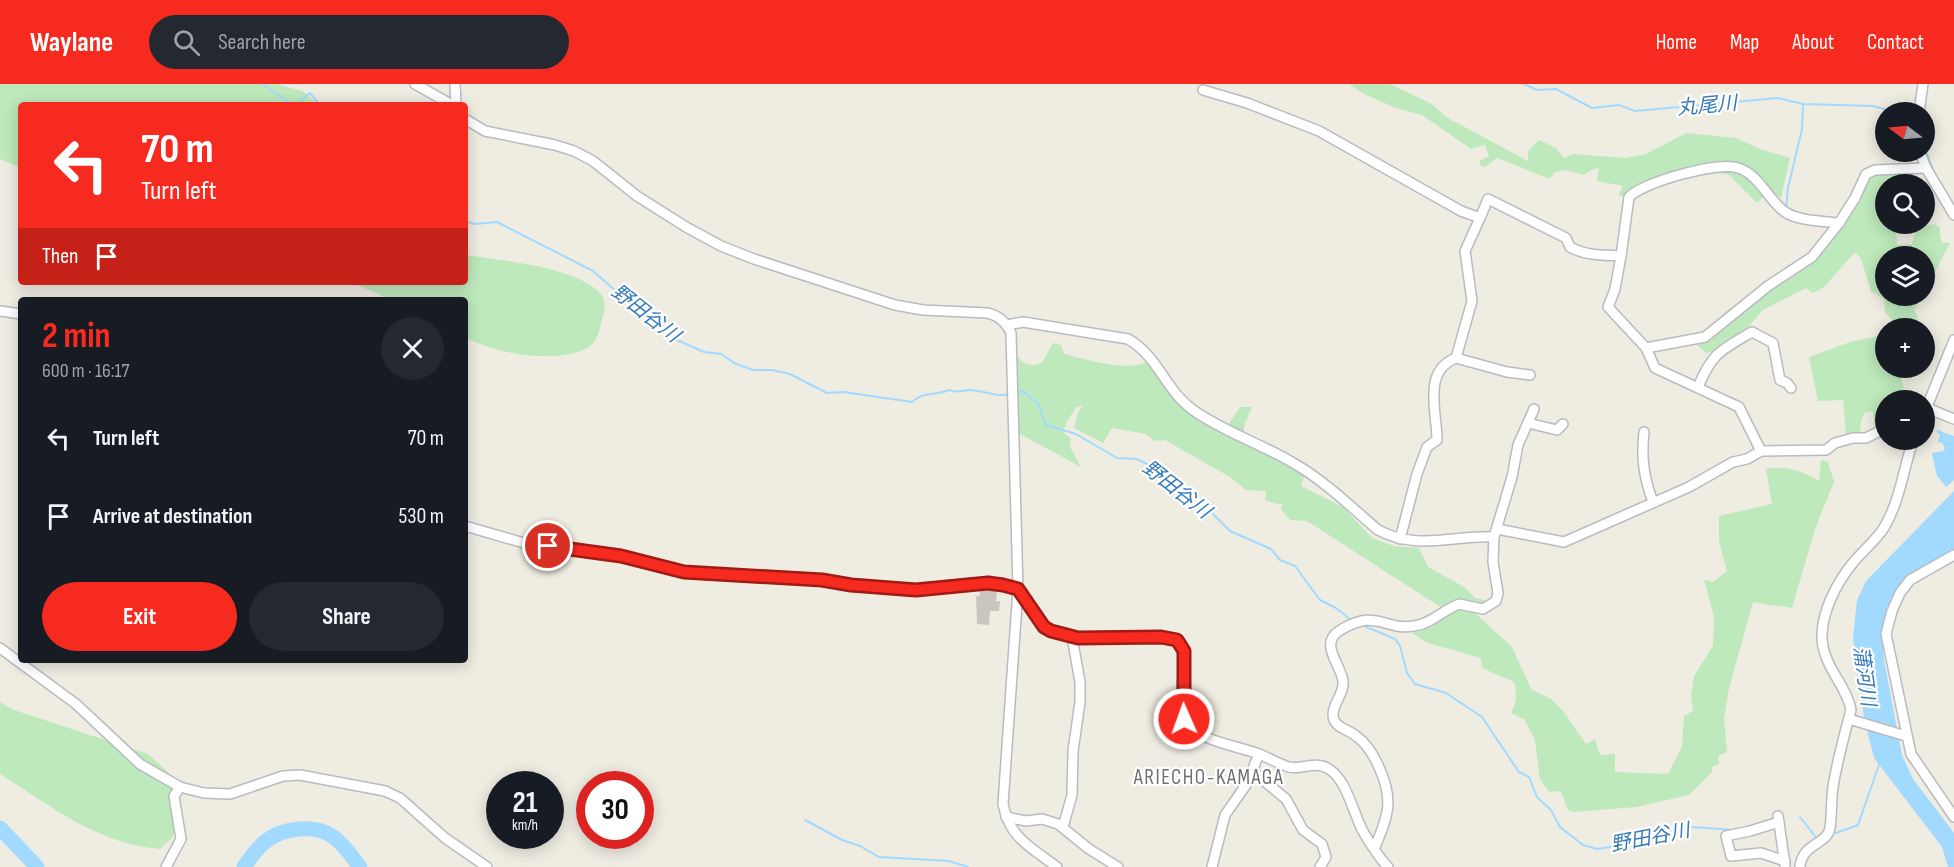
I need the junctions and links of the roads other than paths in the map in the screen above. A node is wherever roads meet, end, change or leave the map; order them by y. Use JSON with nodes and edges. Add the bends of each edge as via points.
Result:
{"nodes":[{"id":1,"x":415,"y":84,"type":"edge"},
{"id":2,"x":455,"y":84,"type":"edge"},
{"id":3,"x":1923,"y":84,"type":"edge"},
{"id":4,"x":1203,"y":90,"type":"dead end"},
{"id":5,"x":448,"y":102,"type":"edge"},
{"id":6,"x":454,"y":102,"type":"edge"},
{"id":7,"x":1920,"y":102,"type":"edge"},
{"id":8,"x":468,"y":121,"type":"edge"},
{"id":9,"x":1924,"y":162,"type":"edge"},
{"id":10,"x":1926,"y":168,"type":"junction"},
{"id":11,"x":1954,"y":215,"type":"edge"},
{"id":12,"x":1480,"y":218,"type":"junction"},
{"id":13,"x":1839,"y":223,"type":"junction"},
{"id":14,"x":1621,"y":256,"type":"junction"},
{"id":15,"x":0,"y":311,"type":"edge"},
{"id":16,"x":18,"y":314,"type":"edge"},
{"id":17,"x":1006,"y":325,"type":"junction"},
{"id":18,"x":1954,"y":340,"type":"edge"},
{"id":19,"x":1646,"y":348,"type":"junction"},
{"id":20,"x":1456,"y":358,"type":"junction"},
{"id":21,"x":1530,"y":375,"type":"dead end"},
{"id":22,"x":1698,"y":387,"type":"junction"},
{"id":23,"x":1791,"y":388,"type":"dead end"},
{"id":24,"x":1934,"y":390,"type":"edge"},
{"id":25,"x":1534,"y":409,"type":"dead end"},
{"id":26,"x":1935,"y":414,"type":"edge"},
{"id":27,"x":1954,"y":419,"type":"edge"},
{"id":28,"x":1528,"y":423,"type":"junction"},
{"id":29,"x":1563,"y":424,"type":"dead end"},
{"id":30,"x":1644,"y":432,"type":"dead end"},
{"id":31,"x":1875,"y":434,"type":"edge"},
{"id":32,"x":1911,"y":450,"type":"edge"},
{"id":33,"x":1761,"y":451,"type":"junction"},
{"id":34,"x":1653,"y":502,"type":"junction"},
{"id":35,"x":468,"y":527,"type":"edge"},
{"id":36,"x":1495,"y":533,"type":"junction"},
{"id":37,"x":1400,"y":539,"type":"junction"},
{"id":38,"x":1954,"y":555,"type":"edge"},
{"id":39,"x":1018,"y":589,"type":"junction"},
{"id":40,"x":1072,"y":638,"type":"junction"},
{"id":41,"x":0,"y":648,"type":"edge"},
{"id":42,"x":18,"y":661,"type":"edge"},
{"id":43,"x":20,"y":663,"type":"edge"},
{"id":44,"x":1849,"y":719,"type":"junction"},
{"id":45,"x":1901,"y":735,"type":"junction"},
{"id":46,"x":1259,"y":754,"type":"junction"},
{"id":47,"x":1252,"y":771,"type":"junction"},
{"id":48,"x":180,"y":787,"type":"junction"},
{"id":49,"x":1954,"y":817,"type":"edge"},
{"id":50,"x":1006,"y":818,"type":"junction"},
{"id":51,"x":1063,"y":827,"type":"junction"},
{"id":52,"x":1375,"y":848,"type":"junction"},
{"id":53,"x":1785,"y":864,"type":"edge"},
{"id":54,"x":166,"y":867,"type":"edge"},
{"id":55,"x":488,"y":867,"type":"edge"},
{"id":56,"x":1057,"y":867,"type":"edge"},
{"id":57,"x":1118,"y":867,"type":"edge"},
{"id":58,"x":1212,"y":867,"type":"edge"},
{"id":59,"x":1320,"y":867,"type":"edge"},
{"id":60,"x":1388,"y":867,"type":"edge"},
{"id":61,"x":1800,"y":867,"type":"edge"}],
"edges":[{"from":1,"to":5,"type":"street"},
{"from":2,"to":6,"type":"street"},
{"from":3,"to":7,"type":"street"},
{"from":4,"to":12,"type":"street","via":[[1319,131]]},
{"from":8,"to":17,"type":"street","via":[[485,131],[555,145],[593,161],[636,196],[686,227],[754,259],[895,304],[923,310],[987,313]]},
{"from":9,"to":10,"type":"street"},
{"from":10,"to":11,"type":"street"},
{"from":10,"to":13,"type":"street","via":[[1875,170],[1866,174]]},
{"from":12,"to":14,"type":"street","via":[[1488,199],[1566,237],[1570,247],[1578,251]]},
{"from":12,"to":20,"type":"street","via":[[1465,251],[1472,301]]},
{"from":13,"to":14,"type":"street","via":[[1786,213],[1748,172],[1729,166],[1662,179],[1632,193]]},
{"from":13,"to":19,"type":"street","via":[[1812,257],[1768,286],[1706,337]]},
{"from":14,"to":19,"type":"street","via":[[1608,307]]},
{"from":15,"to":16,"type":"street"},
{"from":17,"to":37,"type":"street","via":[[1023,322],[1128,339],[1153,359],[1169,385],[1192,410],[1294,464],[1326,484],[1378,530]]},
{"from":17,"to":39,"type":"street","via":[[1011,339]]},
{"from":18,"to":24,"type":"street"},
{"from":19,"to":22,"type":"street","via":[[1655,368]]},
{"from":20,"to":21,"type":"street"},
{"from":20,"to":37,"type":"street","via":[[1444,364],[1436,377],[1433,394],[1437,440],[1427,447]]},
{"from":22,"to":23,"type":"street","via":[[1717,353],[1752,332],[1773,343],[1780,380]]},
{"from":22,"to":33,"type":"street","via":[[1739,407]]},
{"from":25,"to":28,"type":"street"},
{"from":26,"to":27,"type":"street"},
{"from":28,"to":29,"type":"street","via":[[1552,430]]},
{"from":28,"to":36,"type":"street","via":[[1518,445]]},
{"from":30,"to":34,"type":"street","via":[[1643,471]]},
{"from":31,"to":33,"type":"street","via":[[1835,443],[1826,450]]},
{"from":32,"to":44,"type":"street","via":[[1884,528],[1851,565],[1824,617],[1824,655],[1850,706]]},
{"from":33,"to":34,"type":"street"},
{"from":34,"to":36,"type":"street","via":[[1564,542]]},
{"from":35,"to":39,"type":"street","via":[[531,545],[621,556],[684,572],[916,590],[988,583]]},
{"from":36,"to":37,"type":"street","via":[[1419,542]]},
{"from":36,"to":52,"type":"street","via":[[1493,561],[1498,593],[1493,604],[1483,609],[1459,604],[1410,627],[1362,621],[1338,632],[1331,647],[1343,679],[1333,717],[1336,724],[1365,745],[1390,796]]},
{"from":38,"to":45,"type":"street","via":[[1910,580],[1892,611],[1886,634]]},
{"from":39,"to":40,"type":"street","via":[[1044,627]]},
{"from":39,"to":50,"type":"street","via":[[1002,787]]},
{"from":40,"to":46,"type":"street","via":[[1177,640],[1184,651],[1182,712],[1187,725],[1211,738]]},
{"from":40,"to":51,"type":"street","via":[[1080,702],[1072,795]]},
{"from":41,"to":42,"type":"street"},
{"from":43,"to":48,"type":"street","via":[[76,704],[140,764]]},
{"from":44,"to":45,"type":"street"},
{"from":44,"to":61,"type":"street","via":[[1833,788],[1830,828],[1825,837],[1807,849]]},
{"from":45,"to":49,"type":"street"},
{"from":46,"to":47,"type":"street"},
{"from":46,"to":52,"type":"street","via":[[1289,767],[1319,764],[1328,768],[1344,787]]},
{"from":47,"to":58,"type":"street","via":[[1225,815]]},
{"from":47,"to":59,"type":"street","via":[[1279,792],[1303,830],[1322,844],[1326,857]]},
{"from":48,"to":54,"type":"street","via":[[174,796],[181,838]]},
{"from":48,"to":55,"type":"street","via":[[230,794],[283,776],[300,775],[385,791],[400,798],[445,838]]},
{"from":50,"to":51,"type":"street","via":[[1050,821]]},
{"from":50,"to":56,"type":"street","via":[[1016,835]]},
{"from":51,"to":57,"type":"street"},
{"from":52,"to":60,"type":"street"},
{"from":53,"to":53,"type":"street","via":[[1761,853],[1731,856],[1726,836],[1779,819]]}]}
